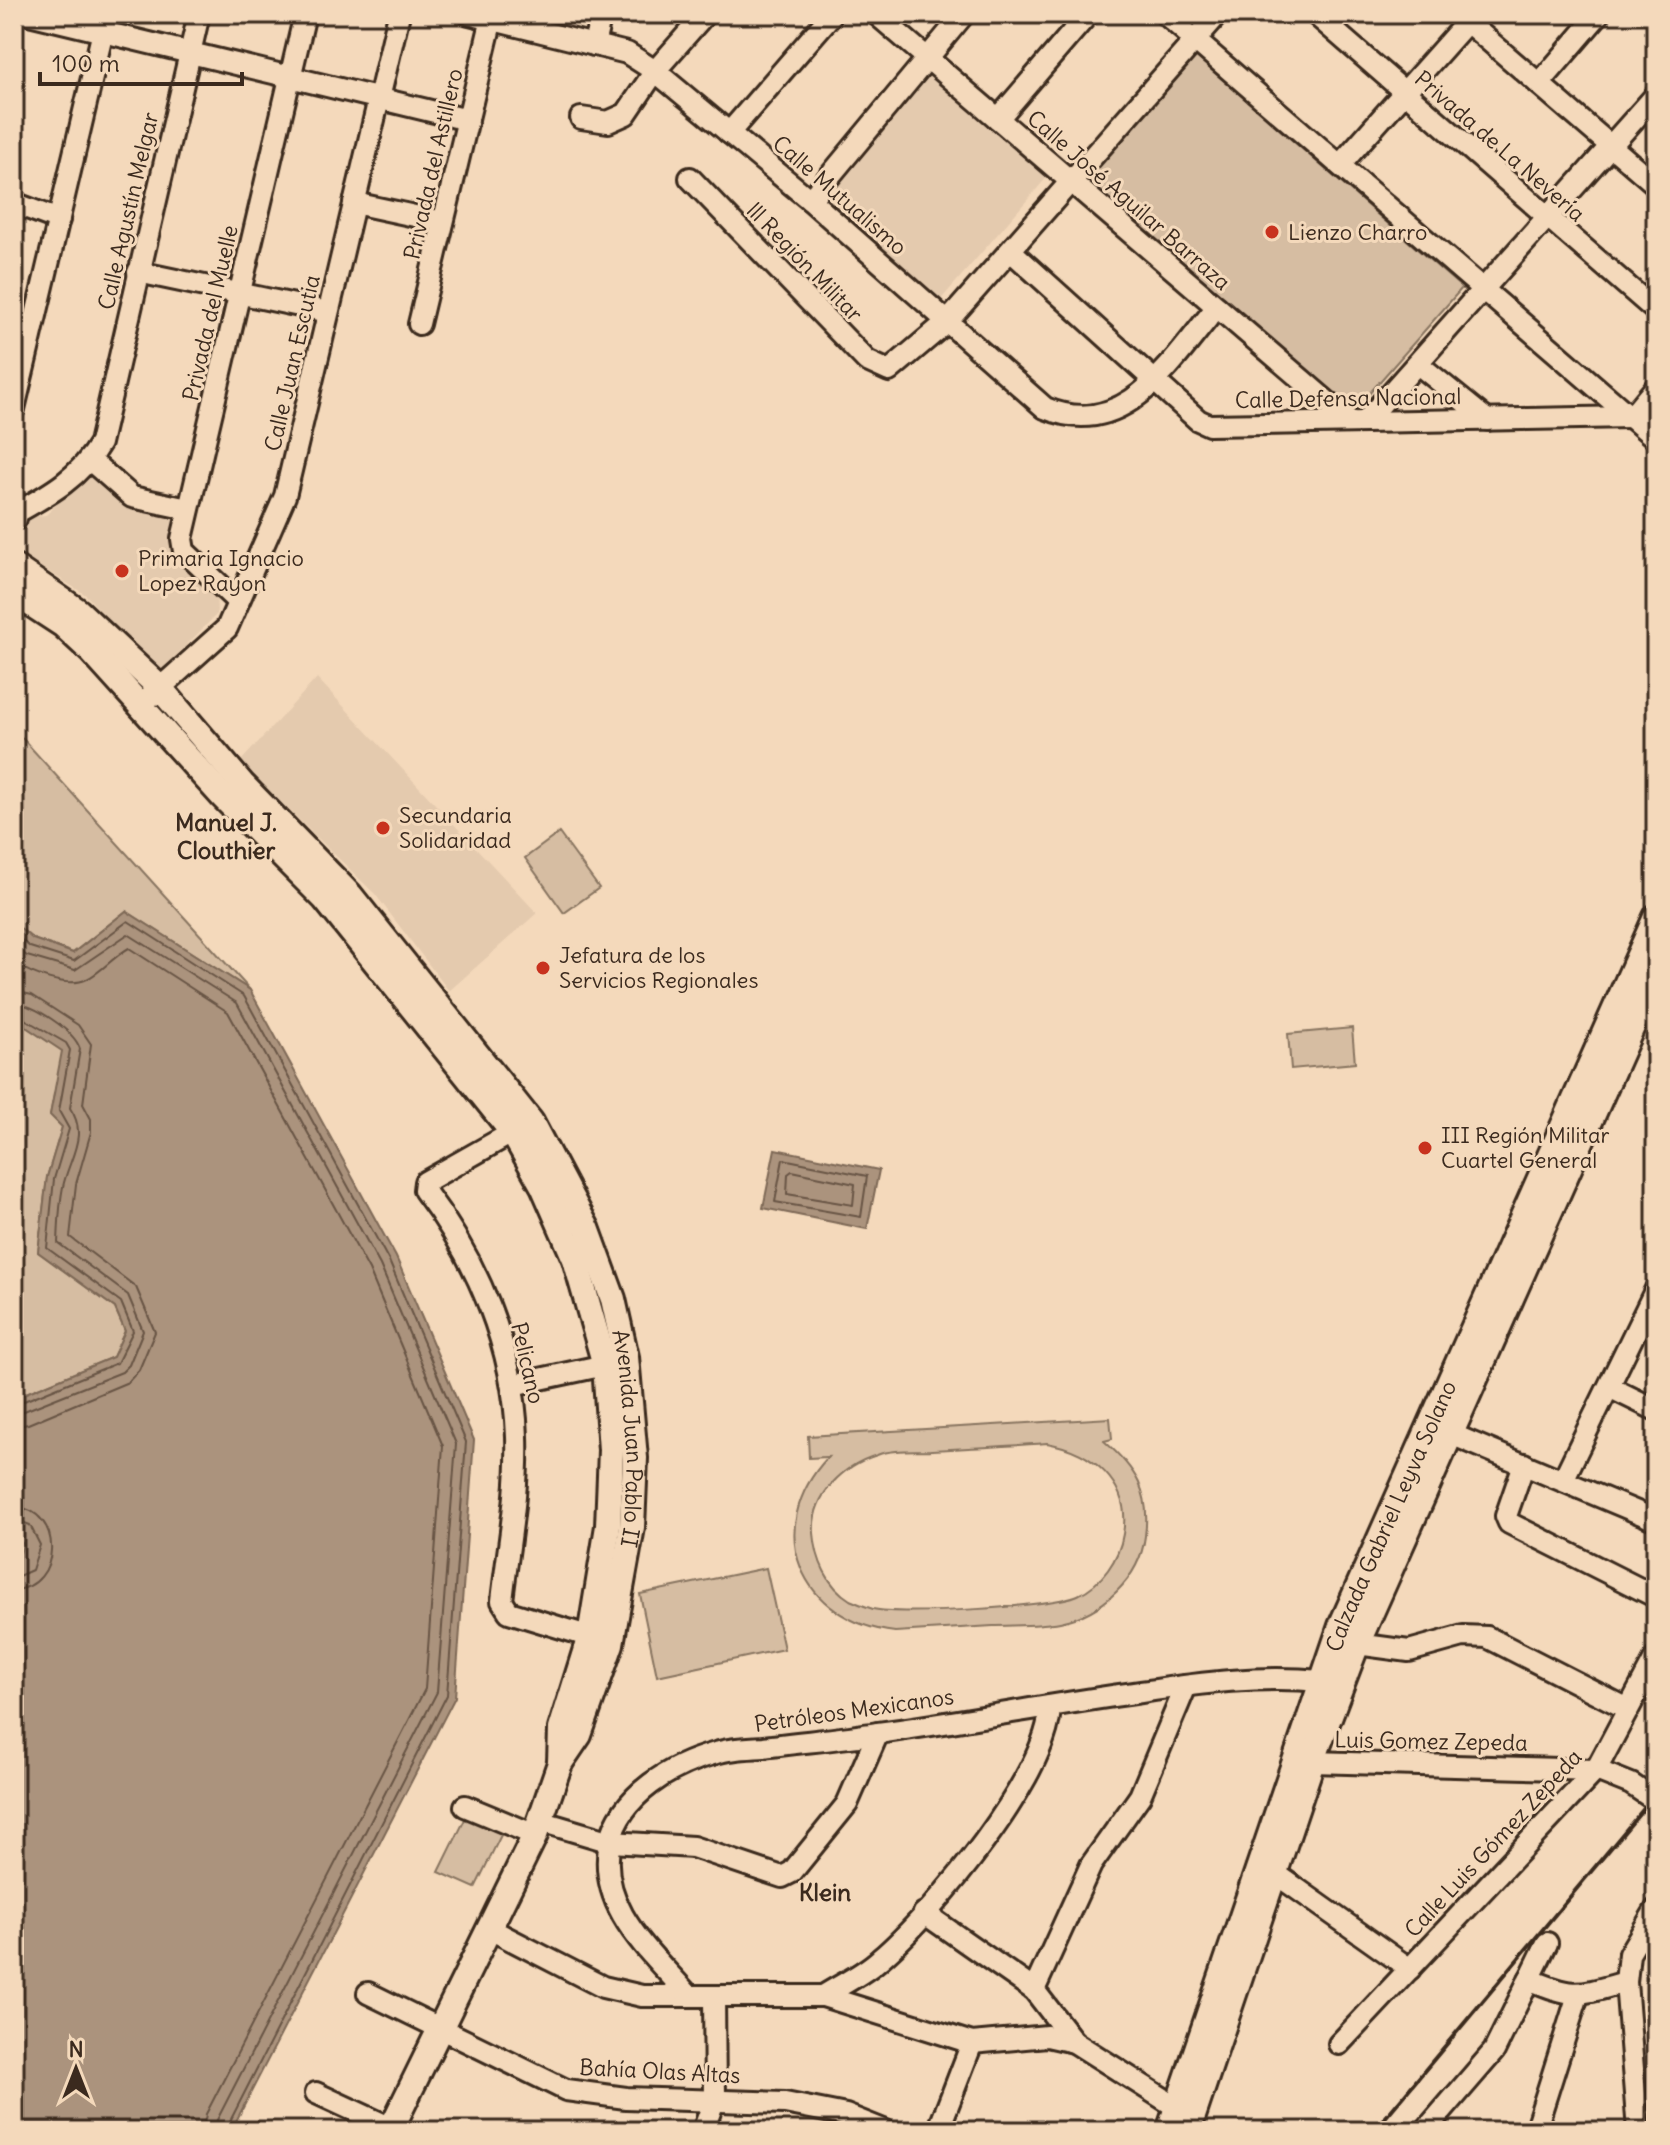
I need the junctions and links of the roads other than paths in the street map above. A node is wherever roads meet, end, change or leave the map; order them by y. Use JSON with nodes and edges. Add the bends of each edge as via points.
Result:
{"nodes":[{"id":1,"x":29,"y":14,"type":"edge"},
{"id":2,"x":199,"y":14,"type":"edge"},
{"id":3,"x":305,"y":14,"type":"edge"},
{"id":4,"x":399,"y":14,"type":"edge"},
{"id":5,"x":469,"y":14,"type":"edge"},
{"id":6,"x":601,"y":14,"type":"edge"},
{"id":7,"x":705,"y":14,"type":"edge"},
{"id":8,"x":832,"y":14,"type":"edge"},
{"id":9,"x":876,"y":14,"type":"edge"},
{"id":10,"x":964,"y":14,"type":"edge"},
{"id":11,"x":1088,"y":14,"type":"edge"},
{"id":12,"x":1165,"y":14,"type":"edge"},
{"id":13,"x":1218,"y":14,"type":"edge"},
{"id":14,"x":1315,"y":14,"type":"edge"},
{"id":15,"x":1599,"y":14,"type":"edge"},
{"id":16,"x":492,"y":17,"type":"edge"},
{"id":17,"x":1466,"y":17,"type":"edge"},
{"id":18,"x":105,"y":23,"type":"edge"},
{"id":19,"x":1195,"y":40,"type":"junction"},
{"id":20,"x":594,"y":45,"type":"junction"},
{"id":21,"x":190,"y":51,"type":"junction"},
{"id":22,"x":926,"y":57,"type":"junction"},
{"id":23,"x":655,"y":71,"type":"junction"},
{"id":24,"x":291,"y":76,"type":"junction"},
{"id":25,"x":1539,"y":84,"type":"junction"},
{"id":26,"x":1404,"y":95,"type":"junction"},
{"id":27,"x":1656,"y":95,"type":"edge"},
{"id":28,"x":379,"y":99,"type":"junction"},
{"id":29,"x":581,"y":118,"type":"dead end"},
{"id":30,"x":998,"y":119,"type":"junction"},
{"id":31,"x":468,"y":120,"type":"junction"},
{"id":32,"x":729,"y":133,"type":"junction"},
{"id":33,"x":1612,"y":146,"type":"junction"},
{"id":34,"x":1340,"y":165,"type":"junction"},
{"id":35,"x":690,"y":178,"type":"dead end"},
{"id":36,"x":1069,"y":180,"type":"junction"},
{"id":37,"x":1656,"y":185,"type":"edge"},
{"id":38,"x":810,"y":200,"type":"junction"},
{"id":39,"x":14,"y":203,"type":"edge"},
{"id":40,"x":354,"y":203,"type":"junction"},
{"id":41,"x":59,"y":220,"type":"junction"},
{"id":42,"x":1548,"y":220,"type":"junction"},
{"id":43,"x":443,"y":222,"type":"junction"},
{"id":44,"x":1011,"y":251,"type":"junction"},
{"id":45,"x":138,"y":272,"type":"junction"},
{"id":46,"x":1484,"y":290,"type":"junction"},
{"id":47,"x":239,"y":296,"type":"junction"},
{"id":48,"x":1217,"y":307,"type":"junction"},
{"id":49,"x":1656,"y":311,"type":"edge"},
{"id":50,"x":328,"y":312,"type":"junction"},
{"id":51,"x":948,"y":321,"type":"junction"},
{"id":52,"x":419,"y":324,"type":"dead end"},
{"id":53,"x":1418,"y":364,"type":"junction"},
{"id":54,"x":1154,"y":380,"type":"junction"},
{"id":55,"x":1656,"y":387,"type":"edge"},
{"id":56,"x":14,"y":409,"type":"edge"},
{"id":57,"x":1631,"y":417,"type":"junction"},
{"id":58,"x":103,"y":418,"type":"junction"},
{"id":59,"x":1487,"y":420,"type":"junction"},
{"id":60,"x":1358,"y":422,"type":"junction"},
{"id":61,"x":1656,"y":439,"type":"edge"},
{"id":62,"x":90,"y":460,"type":"junction"},
{"id":63,"x":188,"y":509,"type":"junction"},
{"id":64,"x":14,"y":511,"type":"edge"},
{"id":65,"x":14,"y":567,"type":"edge"},
{"id":66,"x":14,"y":593,"type":"edge"},
{"id":67,"x":238,"y":602,"type":"junction"},
{"id":68,"x":160,"y":688,"type":"junction"},
{"id":69,"x":140,"y":706,"type":"junction"},
{"id":70,"x":267,"y":825,"type":"junction"},
{"id":71,"x":1656,"y":917,"type":"edge"},
{"id":72,"x":1656,"y":973,"type":"edge"},
{"id":73,"x":1621,"y":1024,"type":"junction"},
{"id":74,"x":522,"y":1128,"type":"junction"},
{"id":75,"x":1655,"y":1293,"type":"edge"},
{"id":76,"x":605,"y":1365,"type":"junction"},
{"id":77,"x":512,"y":1385,"type":"junction"},
{"id":78,"x":1609,"y":1387,"type":"junction"},
{"id":79,"x":1656,"y":1410,"type":"edge"},
{"id":80,"x":1430,"y":1425,"type":"junction"},
{"id":81,"x":1453,"y":1435,"type":"junction"},
{"id":82,"x":1524,"y":1464,"type":"junction"},
{"id":83,"x":1563,"y":1480,"type":"junction"},
{"id":84,"x":1656,"y":1520,"type":"edge"},
{"id":85,"x":1656,"y":1597,"type":"edge"},
{"id":86,"x":601,"y":1640,"type":"junction"},
{"id":87,"x":1357,"y":1644,"type":"junction"},
{"id":88,"x":1656,"y":1657,"type":"edge"},
{"id":89,"x":1321,"y":1681,"type":"junction"},
{"id":90,"x":1186,"y":1686,"type":"junction"},
{"id":91,"x":1050,"y":1706,"type":"junction"},
{"id":92,"x":1628,"y":1709,"type":"junction"},
{"id":93,"x":878,"y":1733,"type":"junction"},
{"id":94,"x":1312,"y":1762,"type":"junction"},
{"id":95,"x":1596,"y":1770,"type":"junction"},
{"id":96,"x":1656,"y":1801,"type":"edge"},
{"id":97,"x":465,"y":1806,"type":"dead end"},
{"id":98,"x":538,"y":1828,"type":"junction"},
{"id":99,"x":611,"y":1842,"type":"junction"},
{"id":100,"x":1276,"y":1874,"type":"junction"},
{"id":101,"x":1656,"y":1909,"type":"edge"},
{"id":102,"x":917,"y":1920,"type":"junction"},
{"id":103,"x":490,"y":1929,"type":"junction"},
{"id":104,"x":1547,"y":1943,"type":"dead end"},
{"id":105,"x":1410,"y":1969,"type":"junction"},
{"id":106,"x":1529,"y":1979,"type":"junction"},
{"id":107,"x":1626,"y":1982,"type":"junction"},
{"id":108,"x":1034,"y":1990,"type":"junction"},
{"id":109,"x":368,"y":1993,"type":"dead end"},
{"id":110,"x":1578,"y":1995,"type":"junction"},
{"id":111,"x":689,"y":1996,"type":"junction"},
{"id":112,"x":714,"y":1996,"type":"junction"},
{"id":113,"x":823,"y":1996,"type":"junction"},
{"id":114,"x":440,"y":2030,"type":"junction"},
{"id":115,"x":1074,"y":2042,"type":"junction"},
{"id":116,"x":972,"y":2043,"type":"junction"},
{"id":117,"x":1339,"y":2044,"type":"dead end"},
{"id":118,"x":316,"y":2093,"type":"dead end"},
{"id":119,"x":715,"y":2098,"type":"junction"},
{"id":120,"x":1174,"y":2120,"type":"edge"},
{"id":121,"x":393,"y":2130,"type":"edge"},
{"id":122,"x":703,"y":2131,"type":"edge"},
{"id":123,"x":886,"y":2131,"type":"edge"},
{"id":124,"x":938,"y":2131,"type":"edge"},
{"id":125,"x":1188,"y":2131,"type":"edge"},
{"id":126,"x":1425,"y":2131,"type":"edge"},
{"id":127,"x":1535,"y":2131,"type":"edge"},
{"id":128,"x":1638,"y":2131,"type":"edge"}],
"edges":[{"from":1,"to":18,"type":"street"},
{"from":2,"to":21,"type":"street","name":"Calle Agustín Melgar"},
{"from":3,"to":24,"type":"street","name":"Privada del Muelle"},
{"from":4,"to":28,"type":"street","name":"Calle Juan Escutia"},
{"from":5,"to":16,"type":"street","name":"Calle Mutualismo"},
{"from":6,"to":20,"type":"street"},
{"from":7,"to":23,"type":"street"},
{"from":8,"to":32,"type":"street"},
{"from":9,"to":22,"type":"street","name":"Calle José Aguilar Barraza"},
{"from":10,"to":22,"type":"street"},
{"from":11,"to":30,"type":"street"},
{"from":12,"to":19,"type":"street"},
{"from":13,"to":19,"type":"street"},
{"from":14,"to":26,"type":"street","name":"Privada de La Nevería"},
{"from":15,"to":25,"type":"street"},
{"from":16,"to":20,"type":"street","name":"Calle Mutualismo"},
{"from":16,"to":31,"type":"street","name":"Privada del Astillero"},
{"from":17,"to":25,"type":"street"},
{"from":17,"to":26,"type":"street"},
{"from":18,"to":21,"type":"street"},
{"from":18,"to":41,"type":"street"},
{"from":19,"to":34,"type":"street"},
{"from":19,"to":36,"type":"street"},
{"from":20,"to":23,"type":"street","name":"Calle Mutualismo","via":[[627,53]]},
{"from":21,"to":24,"type":"street"},
{"from":21,"to":45,"type":"street","name":"Calle Agustín Melgar"},
{"from":22,"to":30,"type":"street","name":"Calle José Aguilar Barraza"},
{"from":22,"to":38,"type":"street"},
{"from":23,"to":29,"type":"street","via":[[618,121]]},
{"from":23,"to":32,"type":"street","name":"Calle Mutualismo"},
{"from":24,"to":28,"type":"street"},
{"from":24,"to":47,"type":"street","name":"Privada del Muelle"},
{"from":25,"to":33,"type":"street"},
{"from":26,"to":34,"type":"street"},
{"from":26,"to":42,"type":"street","name":"Privada de La Nevería"},
{"from":27,"to":33,"type":"street"},
{"from":28,"to":31,"type":"street"},
{"from":28,"to":40,"type":"street","name":"Calle Juan Escutia"},
{"from":30,"to":36,"type":"street","name":"Calle José Aguilar Barraza"},
{"from":31,"to":43,"type":"street","name":"Privada del Astillero"},
{"from":32,"to":38,"type":"street","name":"Calle Mutualismo"},
{"from":33,"to":37,"type":"street"},
{"from":33,"to":42,"type":"street"},
{"from":34,"to":46,"type":"street"},
{"from":35,"to":51,"type":"street","name":"lll Región Militar","via":[[867,361],[889,371]]},
{"from":36,"to":44,"type":"street"},
{"from":36,"to":48,"type":"street","name":"Calle José Aguilar Barraza"},
{"from":38,"to":51,"type":"street","name":"Calle Mutualismo"},
{"from":39,"to":41,"type":"street"},
{"from":40,"to":43,"type":"street"},
{"from":40,"to":50,"type":"street","name":"Calle Juan Escutia"},
{"from":41,"to":56,"type":"street"},
{"from":42,"to":46,"type":"street"},
{"from":42,"to":49,"type":"street","name":"Privada de La Nevería"},
{"from":43,"to":52,"type":"street","name":"Privada del Astillero"},
{"from":44,"to":51,"type":"street"},
{"from":44,"to":54,"type":"street"},
{"from":45,"to":47,"type":"street"},
{"from":45,"to":58,"type":"street","name":"Calle Agustín Melgar"},
{"from":46,"to":53,"type":"street"},
{"from":46,"to":57,"type":"street"},
{"from":47,"to":50,"type":"street"},
{"from":47,"to":63,"type":"street","name":"Privada del Muelle"},
{"from":48,"to":54,"type":"street","name":"Calle Mutualismo"},
{"from":48,"to":60,"type":"street","name":"Calle José Aguilar Barraza"},
{"from":50,"to":67,"type":"street","name":"Calle Juan Escutia","via":[[285,496]]},
{"from":51,"to":54,"type":"street","name":"Calle Mutualismo","via":[[1045,408],[1062,415],[1096,417],[1125,407]]},
{"from":53,"to":59,"type":"street","name":"Calle Defensa Nacional"},
{"from":53,"to":60,"type":"street"},
{"from":54,"to":60,"type":"street","name":"Calle Defensa Nacional","via":[[1209,425]]},
{"from":55,"to":57,"type":"street"},
{"from":57,"to":59,"type":"street","name":"Calle Defensa Nacional"},
{"from":57,"to":61,"type":"street"},
{"from":58,"to":62,"type":"street","name":"Calle Agustín Melgar","via":[[100,443]]},
{"from":58,"to":64,"type":"street","name":"Calle Agustín Melgar","via":[[74,459]]},
{"from":59,"to":60,"type":"street","name":"Calle Defensa Nacional"},
{"from":62,"to":63,"type":"street","via":[[132,497]]},
{"from":62,"to":64,"type":"street","name":"Calle Agustín Melgar","via":[[64,485]]},
{"from":63,"to":67,"type":"street","name":"Privada del Muelle","via":[[184,551]]},
{"from":65,"to":68,"type":"main road","name":"Avenida Juan Pablo II","via":[[63,599]]},
{"from":66,"to":69,"type":"main road","name":"Avenida Juan Pablo II","via":[[63,625]]},
{"from":67,"to":68,"type":"street","name":"Calle Juan Escutia","via":[[227,628]]},
{"from":68,"to":69,"type":"street"},
{"from":68,"to":70,"type":"main road","name":"Avenida Juan Pablo II"},
{"from":69,"to":70,"type":"main road","name":"Avenida Juan Pablo II"},
{"from":70,"to":74,"type":"main road","name":"Avenida Juan Pablo II"},
{"from":71,"to":73,"type":"main road","name":"Calzada Gabriel Leyva Solano"},
{"from":72,"to":73,"type":"main road","name":"Calzada Gabriel Leyva Solano"},
{"from":73,"to":80,"type":"main road","name":"Calzada Gabriel Leyva Solano"},
{"from":73,"to":81,"type":"main road","name":"Calzada Gabriel Leyva Solano"},
{"from":74,"to":76,"type":"main road","name":"Avenida Juan Pablo II","via":[[575,1259]]},
{"from":74,"to":77,"type":"street","name":"Pelicano","via":[[424,1186],[474,1265]]},
{"from":74,"to":86,"type":"main road","name":"Avenida Juan Pablo II","via":[[587,1228],[613,1299],[626,1357],[635,1458],[632,1527]]},
{"from":75,"to":78,"type":"street"},
{"from":76,"to":77,"type":"street"},
{"from":76,"to":86,"type":"main road","name":"Avenida Juan Pablo II","via":[[611,1481]]},
{"from":77,"to":86,"type":"street","name":"Pelicano","via":[[516,1482],[502,1601],[509,1612]]},
{"from":78,"to":79,"type":"street"},
{"from":78,"to":83,"type":"street"},
{"from":80,"to":81,"type":"street"},
{"from":80,"to":89,"type":"main road","name":"Calzada Gabriel Leyva Solano"},
{"from":81,"to":82,"type":"street"},
{"from":81,"to":87,"type":"main road","name":"Calzada Gabriel Leyva Solano"},
{"from":82,"to":83,"type":"street"},
{"from":82,"to":85,"type":"street","via":[[1506,1516],[1509,1523]]},
{"from":83,"to":84,"type":"street"},
{"from":86,"to":98,"type":"main road","name":"Avenida Juan Pablo II","via":[[561,1729],[560,1763]]},
{"from":87,"to":92,"type":"street","via":[[1409,1651],[1476,1634]]},
{"from":87,"to":94,"type":"main road","name":"Calzada Gabriel Leyva Solano"},
{"from":88,"to":92,"type":"street","name":"Calle Luis Gómez Zepeda"},
{"from":89,"to":90,"type":"street","name":"Petróleos Mexicanos","via":[[1271,1676]]},
{"from":89,"to":120,"type":"main road","name":"Calzada Gabriel Leyva Solano"},
{"from":90,"to":91,"type":"street","name":"Petróleos Mexicanos"},
{"from":90,"to":108,"type":"street","via":[[1146,1786],[1091,1865]]},
{"from":91,"to":93,"type":"street","name":"Petróleos Mexicanos"},
{"from":91,"to":102,"type":"street","via":[[1050,1724],[1034,1762],[988,1835]]},
{"from":92,"to":95,"type":"street","name":"Calle Luis Gómez Zepeda"},
{"from":93,"to":99,"type":"street","name":"Petróleos Mexicanos","via":[[718,1752],[678,1768],[644,1788],[628,1805]]},
{"from":93,"to":99,"type":"street","via":[[847,1804],[788,1875],[774,1877],[693,1847]]},
{"from":94,"to":95,"type":"street","name":"Luis Gomez Zepeda"},
{"from":94,"to":100,"type":"main road","name":"Calzada Gabriel Leyva Solano"},
{"from":95,"to":96,"type":"street"},
{"from":95,"to":105,"type":"street","name":"Calle Luis Gómez Zepeda"},
{"from":97,"to":98,"type":"street"},
{"from":98,"to":99,"type":"street"},
{"from":98,"to":103,"type":"main road","name":"Avenida Juan Pablo II"},
{"from":99,"to":111,"type":"street","name":"Petróleos Mexicanos","via":[[608,1873],[614,1902],[624,1921]]},
{"from":100,"to":105,"type":"street"},
{"from":100,"to":125,"type":"main road","name":"Calzada Gabriel Leyva Solano"},
{"from":101,"to":107,"type":"street","via":[[1629,1954]]},
{"from":102,"to":108,"type":"street"},
{"from":102,"to":113,"type":"street","via":[[880,1960]]},
{"from":103,"to":111,"type":"street","via":[[603,1987],[642,1996]]},
{"from":103,"to":114,"type":"main road","name":"Avenida Juan Pablo II"},
{"from":104,"to":106,"type":"street"},
{"from":105,"to":117,"type":"street","name":"Calle Luis Gómez Zepeda"},
{"from":106,"to":110,"type":"street"},
{"from":106,"to":126,"type":"street","via":[[1494,2051]]},
{"from":107,"to":110,"type":"street"},
{"from":107,"to":128,"type":"street"},
{"from":108,"to":115,"type":"street"},
{"from":109,"to":114,"type":"street","name":"Bahía Olas Altas"},
{"from":110,"to":127,"type":"street"},
{"from":111,"to":112,"type":"street"},
{"from":112,"to":113,"type":"street"},
{"from":112,"to":119,"type":"street"},
{"from":113,"to":116,"type":"street"},
{"from":114,"to":119,"type":"street","name":"Bahía Olas Altas","via":[[566,2090],[626,2098]]},
{"from":114,"to":121,"type":"main road","name":"Avenida Juan Pablo II"},
{"from":115,"to":116,"type":"street","via":[[1047,2036]]},
{"from":115,"to":120,"type":"street"},
{"from":116,"to":124,"type":"street"},
{"from":118,"to":121,"type":"street"},
{"from":119,"to":122,"type":"street"},
{"from":119,"to":123,"type":"street","name":"Bahía Olas Altas","via":[[814,2107]]}]}
